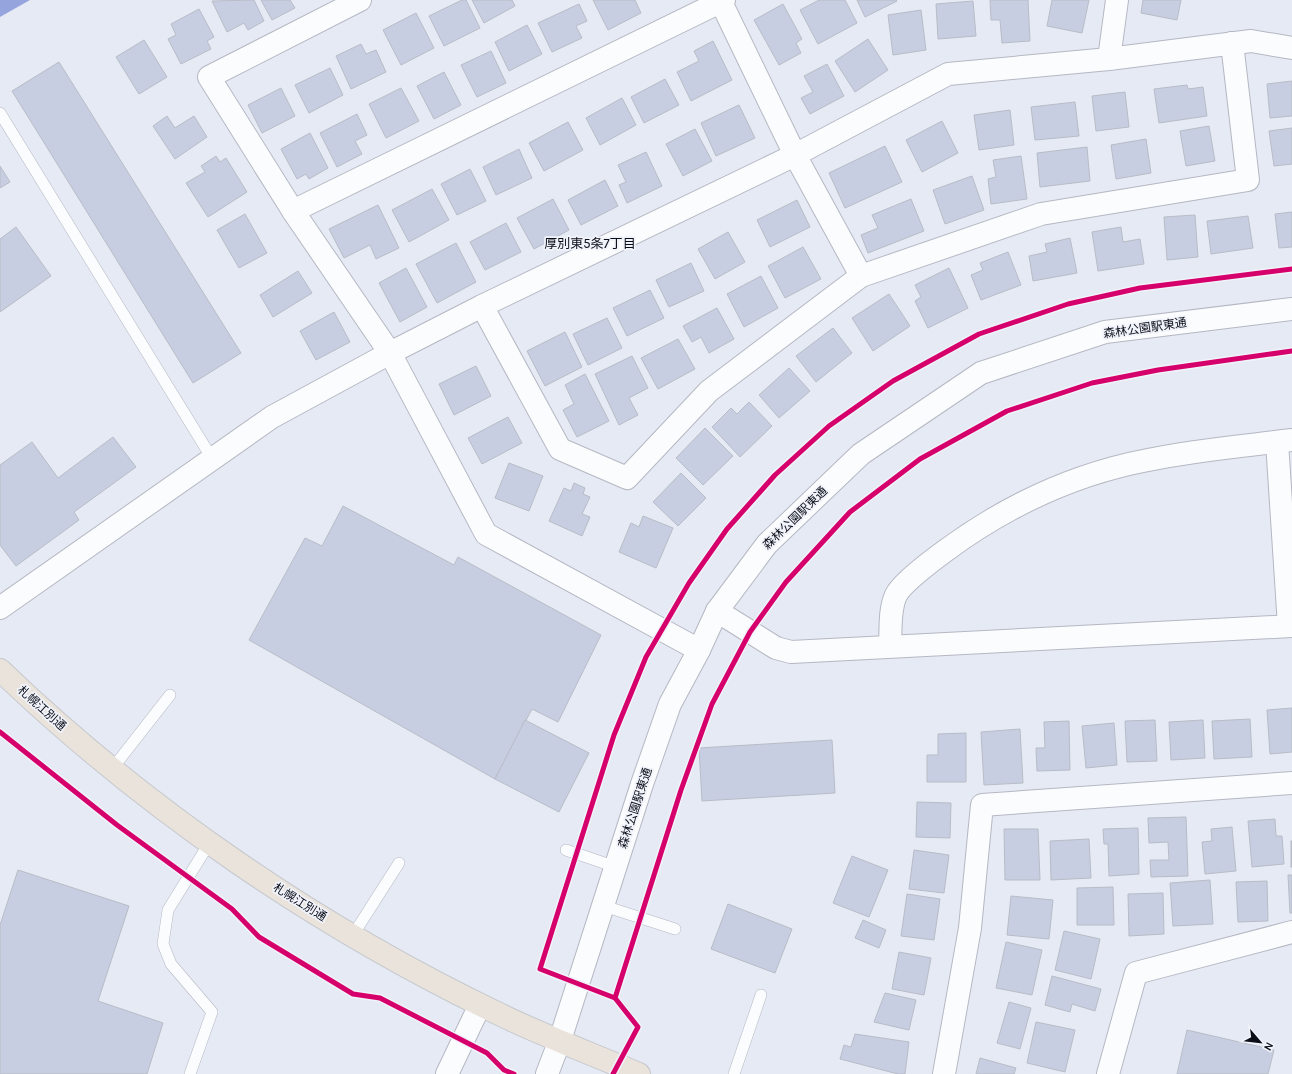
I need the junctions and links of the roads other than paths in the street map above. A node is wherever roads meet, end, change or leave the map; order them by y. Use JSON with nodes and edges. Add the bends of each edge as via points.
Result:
{"nodes":[{"id":1,"x":360,"y":0,"type":"edge"},
{"id":2,"x":1117,"y":0,"type":"edge"},
{"id":3,"x":722,"y":1,"type":"edge"},
{"id":4,"x":1232,"y":43,"type":"junction"},
{"id":5,"x":1292,"y":48,"type":"edge"},
{"id":6,"x":1109,"y":59,"type":"junction"},
{"id":7,"x":0,"y":113,"type":"edge"},
{"id":8,"x":795,"y":155,"type":"junction"},
{"id":9,"x":293,"y":211,"type":"junction"},
{"id":10,"x":861,"y":276,"type":"junction"},
{"id":11,"x":482,"y":306,"type":"junction"},
{"id":12,"x":1292,"y":309,"type":"edge"},
{"id":13,"x":390,"y":353,"type":"junction"},
{"id":14,"x":1285,"y":441,"type":"edge"},
{"id":15,"x":213,"y":460,"type":"junction"},
{"id":16,"x":0,"y":608,"type":"edge"},
{"id":17,"x":717,"y":611,"type":"junction"},
{"id":18,"x":1290,"y":626,"type":"edge"},
{"id":19,"x":890,"y":646,"type":"junction"},
{"id":20,"x":699,"y":650,"type":"junction"},
{"id":21,"x":3,"y":678,"type":"edge"},
{"id":22,"x":170,"y":695,"type":"dead end"},
{"id":23,"x":112,"y":769,"type":"junction"},
{"id":24,"x":1292,"y":783,"type":"edge"},
{"id":25,"x":210,"y":842,"type":"junction"},
{"id":26,"x":566,"y":850,"type":"dead end"},
{"id":27,"x":399,"y":863,"type":"dead end"},
{"id":28,"x":616,"y":867,"type":"junction"},
{"id":29,"x":604,"y":906,"type":"junction"},
{"id":30,"x":675,"y":929,"type":"dead end"},
{"id":31,"x":1292,"y":932,"type":"edge"},
{"id":32,"x":353,"y":935,"type":"junction"},
{"id":33,"x":761,"y":995,"type":"dead end"},
{"id":34,"x":480,"y":1005,"type":"junction"},
{"id":35,"x":560,"y":1040,"type":"junction"},
{"id":36,"x":190,"y":1074,"type":"edge"},
{"id":37,"x":447,"y":1074,"type":"edge"},
{"id":38,"x":547,"y":1074,"type":"edge"},
{"id":39,"x":639,"y":1074,"type":"edge"},
{"id":40,"x":734,"y":1074,"type":"edge"},
{"id":41,"x":944,"y":1074,"type":"edge"},
{"id":42,"x":1108,"y":1074,"type":"edge"}],
"edges":[{"from":1,"to":9,"type":"street","via":[[210,77]]},
{"from":2,"to":6,"type":"street"},
{"from":3,"to":8,"type":"street"},
{"from":3,"to":9,"type":"street"},
{"from":4,"to":5,"type":"street","via":[[1251,41]]},
{"from":4,"to":6,"type":"street"},
{"from":4,"to":10,"type":"street","via":[[1248,180],[1041,214]]},
{"from":6,"to":8,"type":"street","via":[[948,74]]},
{"from":7,"to":15,"type":"lane"},
{"from":8,"to":10,"type":"street"},
{"from":8,"to":11,"type":"street"},
{"from":9,"to":13,"type":"street"},
{"from":10,"to":11,"type":"street","via":[[709,391],[627,478],[560,449]]},
{"from":11,"to":13,"type":"street"},
{"from":12,"to":17,"type":"street","name":"森林公園駅東通","via":[[1105,332],[981,373],[861,454],[767,544]]},
{"from":13,"to":15,"type":"street","via":[[272,417]]},
{"from":13,"to":20,"type":"street","via":[[486,534]]},
{"from":14,"to":18,"type":"street"},
{"from":14,"to":19,"type":"street","via":[[1179,454],[1118,466],[1064,484],[1019,504],[967,535],[902,587],[896,594]]},
{"from":15,"to":16,"type":"street"},
{"from":17,"to":19,"type":"street","via":[[784,651]]},
{"from":17,"to":20,"type":"street","name":"森林公園駅東通"},
{"from":18,"to":19,"type":"street"},
{"from":20,"to":28,"type":"street","name":"森林公園駅東通","via":[[670,704]]},
{"from":21,"to":23,"type":"highway","name":"札幌江別通"},
{"from":22,"to":23,"type":"lane"},
{"from":23,"to":25,"type":"highway","name":"札幌江別通"},
{"from":24,"to":41,"type":"street","via":[[982,805],[970,928]]},
{"from":25,"to":32,"type":"highway","name":"札幌江別通"},
{"from":25,"to":36,"type":"lane","via":[[168,910],[163,944],[171,964],[212,1012]]},
{"from":26,"to":28,"type":"lane"},
{"from":27,"to":32,"type":"lane"},
{"from":28,"to":29,"type":"street","name":"森林公園駅東通"},
{"from":29,"to":30,"type":"lane"},
{"from":29,"to":35,"type":"street","name":"森林公園駅東通"},
{"from":31,"to":42,"type":"street","via":[[1136,973]]},
{"from":32,"to":34,"type":"highway","name":"札幌江別通"},
{"from":33,"to":40,"type":"lane"},
{"from":34,"to":35,"type":"highway","name":"札幌江別通"},
{"from":34,"to":37,"type":"street"},
{"from":35,"to":38,"type":"street","name":"森林公園駅東通"},
{"from":35,"to":39,"type":"highway","name":"札幌江別通"}]}
